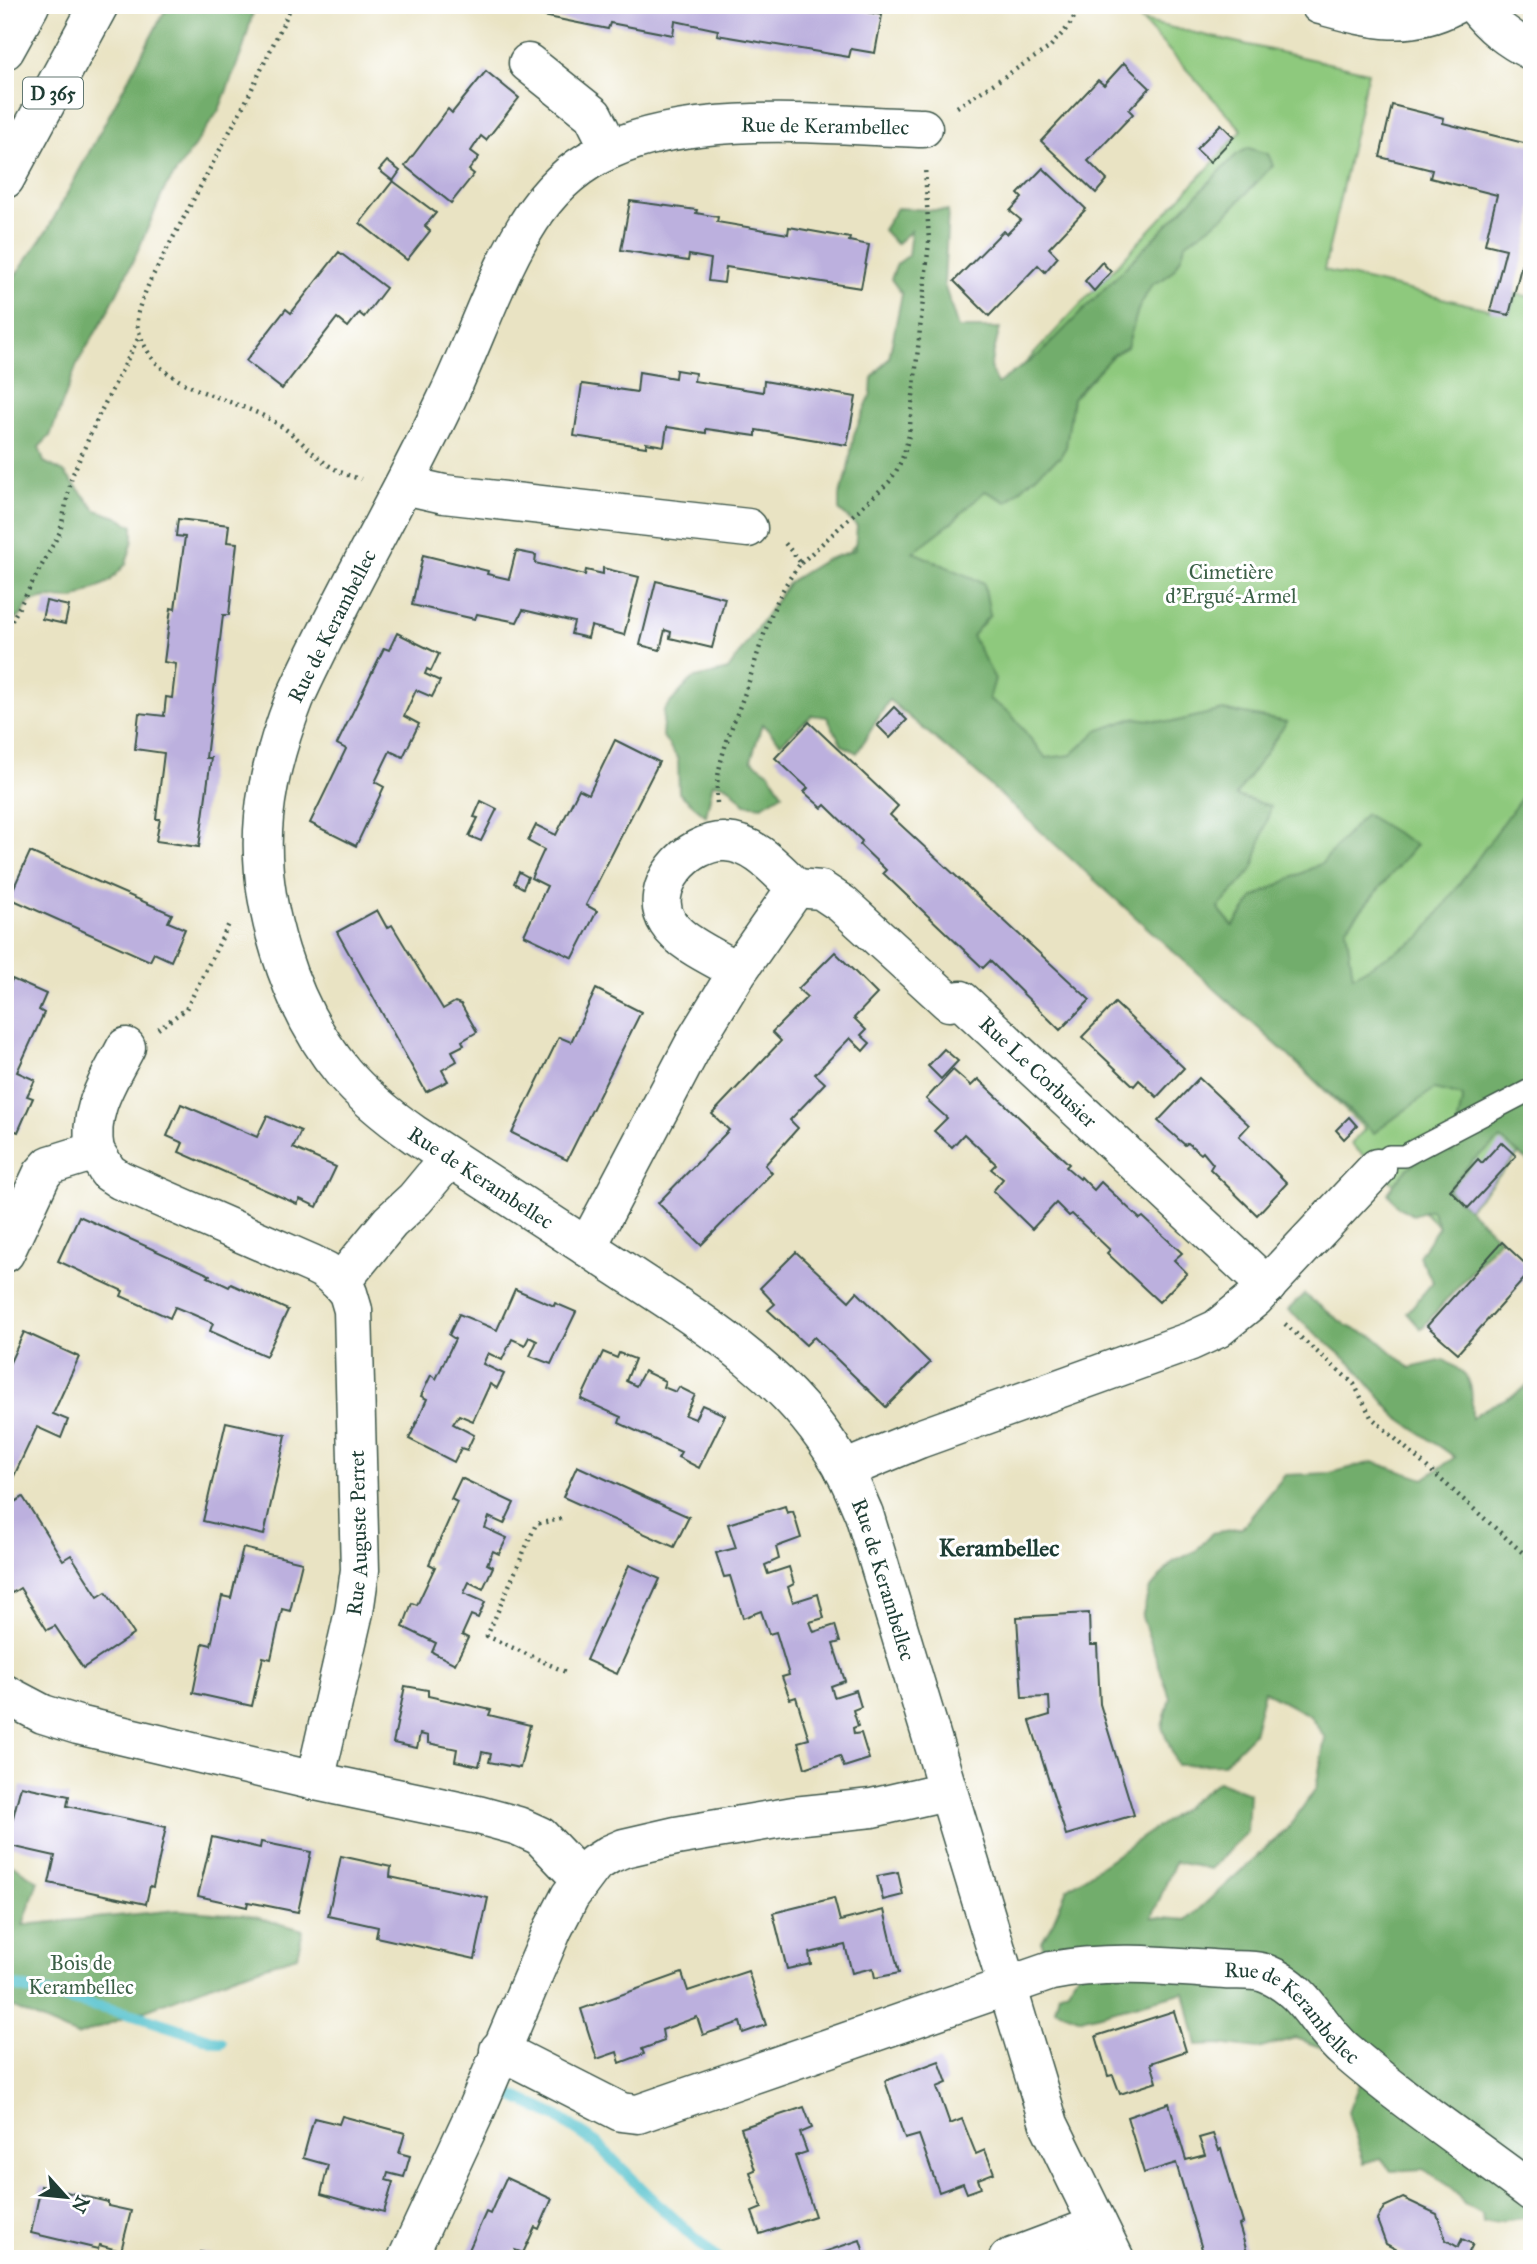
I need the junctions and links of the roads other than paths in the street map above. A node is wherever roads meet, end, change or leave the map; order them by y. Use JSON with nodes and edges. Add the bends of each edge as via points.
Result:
{"nodes":[{"id":1,"x":30,"y":5,"type":"edge"},
{"id":2,"x":99,"y":5,"type":"edge"},
{"id":3,"x":1320,"y":5,"type":"edge"},
{"id":4,"x":1454,"y":5,"type":"edge"},
{"id":5,"x":1475,"y":5,"type":"edge"},
{"id":6,"x":5,"y":50,"type":"edge"},
{"id":7,"x":1532,"y":51,"type":"edge"},
{"id":8,"x":528,"y":63,"type":"dead end"},
{"id":9,"x":923,"y":128,"type":"road end"},
{"id":10,"x":610,"y":149,"type":"junction"},
{"id":11,"x":5,"y":180,"type":"edge"},
{"id":12,"x":404,"y":485,"type":"junction"},
{"id":13,"x":748,"y":528,"type":"road end"},
{"id":14,"x":796,"y":888,"type":"junction"},
{"id":15,"x":738,"y":971,"type":"junction"},
{"id":16,"x":126,"y":1047,"type":"road end"},
{"id":17,"x":1532,"y":1088,"type":"edge"},
{"id":18,"x":95,"y":1151,"type":"junction"},
{"id":19,"x":449,"y":1158,"type":"junction"},
{"id":20,"x":1377,"y":1168,"type":"joint"},
{"id":21,"x":587,"y":1247,"type":"junction"},
{"id":22,"x":5,"y":1253,"type":"edge"},
{"id":23,"x":340,"y":1283,"type":"junction"},
{"id":24,"x":1261,"y":1292,"type":"junction"},
{"id":25,"x":844,"y":1470,"type":"junction"},
{"id":26,"x":5,"y":1694,"type":"edge"},
{"id":27,"x":315,"y":1781,"type":"junction"},
{"id":28,"x":946,"y":1791,"type":"junction"},
{"id":29,"x":581,"y":1879,"type":"junction"},
{"id":30,"x":1008,"y":1986,"type":"junction"},
{"id":31,"x":499,"y":2050,"type":"junction"},
{"id":32,"x":1532,"y":2192,"type":"edge"},
{"id":33,"x":1098,"y":2225,"type":"junction"},
{"id":34,"x":407,"y":2259,"type":"edge"},
{"id":35,"x":1008,"y":2259,"type":"edge"},
{"id":36,"x":1115,"y":2259,"type":"edge"}],
"edges":[{"from":1,"to":6,"type":"main road"},
{"from":2,"to":11,"type":"main road","number":"D 365"},
{"from":3,"to":4,"type":"main road","via":[[1365,17],[1408,20]]},
{"from":5,"to":7,"type":"main road","via":[[1509,40]]},
{"from":8,"to":10,"type":"main road","via":[[593,115]]},
{"from":9,"to":10,"type":"main road","name":"Rue de Kerambellec","via":[[710,126],[657,134]]},
{"from":10,"to":12,"type":"main road","name":"Rue de Kerambellec","via":[[553,189],[536,212],[516,245]]},
{"from":12,"to":13,"type":"main road","via":[[444,494]]},
{"from":12,"to":19,"type":"main road","name":"Rue de Kerambellec","via":[[307,671],[284,726],[264,819],[264,867],[273,923],[295,993],[330,1055],[380,1110]]},
{"from":14,"to":15,"type":"main road"},
{"from":14,"to":15,"type":"main road","name":"Rue Le Corbusier","via":[[753,850],[725,842],[692,851],[676,868],[662,891],[668,924]]},
{"from":14,"to":24,"type":"main road","name":"Rue Le Corbusier","via":[[821,890],[842,904],[949,1002],[961,1000]]},
{"from":15,"to":21,"type":"main road","via":[[672,1084]]},
{"from":16,"to":18,"type":"main road","via":[[92,1123]]},
{"from":17,"to":20,"type":"lane","via":[[1404,1156],[1389,1156]]},
{"from":18,"to":22,"type":"main road","via":[[50,1165],[42,1174]]},
{"from":18,"to":23,"type":"main road","via":[[108,1172],[120,1180],[312,1264]]},
{"from":19,"to":21,"type":"main road","name":"Rue de Kerambellec"},
{"from":19,"to":23,"type":"main road"},
{"from":20,"to":24,"type":"main road"},
{"from":21,"to":25,"type":"main road","name":"Rue de Kerambellec","via":[[700,1320],[758,1364],[816,1427]]},
{"from":23,"to":27,"type":"main road","name":"Rue Auguste Perret","via":[[353,1310],[360,1570]]},
{"from":24,"to":25,"type":"main road","via":[[1217,1329],[1191,1341]]},
{"from":25,"to":28,"type":"main road","name":"Rue de Kerambellec","via":[[864,1514]]},
{"from":26,"to":27,"type":"main road","via":[[43,1714],[78,1725]]},
{"from":27,"to":29,"type":"main road","via":[[518,1826],[540,1836]]},
{"from":28,"to":29,"type":"main road","via":[[872,1808],[781,1818],[624,1848],[594,1864]]},
{"from":28,"to":30,"type":"main road","name":"Rue de Kerambellec"},
{"from":29,"to":31,"type":"main road","via":[[553,1929]]},
{"from":30,"to":31,"type":"main road","name":"Rue de Kerambellec","via":[[638,2114],[621,2112]]},
{"from":30,"to":32,"type":"main road","name":"Rue de Kerambellec","via":[[1073,1966],[1145,1965],[1265,1973],[1312,2008],[1342,2049]]},
{"from":30,"to":33,"type":"main road","name":"Rue de Kerambellec","via":[[1049,2124]]},
{"from":31,"to":34,"type":"main road"},
{"from":33,"to":35,"type":"main road"},
{"from":33,"to":36,"type":"main road","name":"Rue de Kerambellec"}]}
